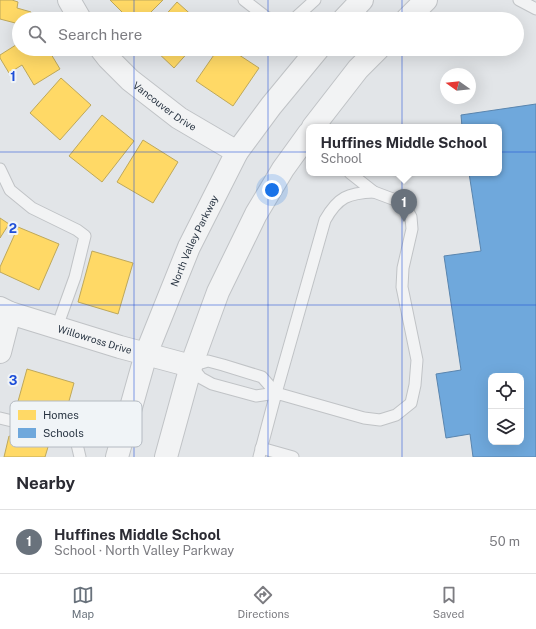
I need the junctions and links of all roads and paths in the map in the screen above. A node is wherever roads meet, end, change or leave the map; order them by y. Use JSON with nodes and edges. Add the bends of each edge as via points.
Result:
{"nodes":[{"id":1,"x":69,"y":0,"type":"edge"},
{"id":2,"x":244,"y":0,"type":"edge"},
{"id":3,"x":314,"y":0,"type":"edge"},
{"id":4,"x":362,"y":0,"type":"edge"},
{"id":5,"x":426,"y":0,"type":"edge"},
{"id":6,"x":519,"y":0,"type":"edge"},
{"id":7,"x":535,"y":6,"type":"edge"},
{"id":8,"x":76,"y":12,"type":"edge"},
{"id":9,"x":260,"y":12,"type":"edge"},
{"id":10,"x":301,"y":12,"type":"edge"},
{"id":11,"x":351,"y":12,"type":"edge"},
{"id":12,"x":414,"y":12,"type":"edge"},
{"id":13,"x":106,"y":56,"type":"edge"},
{"id":14,"x":312,"y":56,"type":"edge"},
{"id":15,"x":371,"y":56,"type":"edge"},
{"id":16,"x":315,"y":124,"type":"edge"},
{"id":17,"x":306,"y":137,"type":"edge"},
{"id":18,"x":237,"y":152,"type":"junction"},
{"id":19,"x":0,"y":169,"type":"edge"},
{"id":20,"x":354,"y":176,"type":"edge"},
{"id":21,"x":374,"y":192,"type":"junction"},
{"id":22,"x":5,"y":310,"type":"edge"},
{"id":23,"x":57,"y":327,"type":"junction"},
{"id":24,"x":0,"y":352,"type":"edge"},
{"id":25,"x":146,"y":354,"type":"junction"},
{"id":26,"x":191,"y":366,"type":"junction"},
{"id":27,"x":276,"y":393,"type":"junction"},
{"id":28,"x":133,"y":401,"type":"edge"},
{"id":29,"x":0,"y":418,"type":"edge"},
{"id":30,"x":10,"y":420,"type":"edge"},
{"id":31,"x":78,"y":447,"type":"edge"},
{"id":32,"x":120,"y":447,"type":"edge"},
{"id":33,"x":260,"y":453,"type":"edge"},
{"id":34,"x":80,"y":457,"type":"edge"},
{"id":35,"x":117,"y":457,"type":"edge"},
{"id":36,"x":166,"y":457,"type":"edge"},
{"id":37,"x":293,"y":457,"type":"edge"}],
"edges":[{"from":1,"to":8,"type":"street"},
{"from":2,"to":9,"type":"lane"},
{"from":3,"to":10,"type":"lane"},
{"from":4,"to":11,"type":"street"},
{"from":5,"to":12,"type":"street"},
{"from":6,"to":7,"type":"lane"},
{"from":13,"to":18,"type":"street","name":"Vancouver Drive","via":[[130,80],[179,118]]},
{"from":14,"to":18,"type":"street","name":"North Valley Parkway"},
{"from":15,"to":16,"type":"street"},
{"from":17,"to":26,"type":"street","via":[[256,214],[218,292]]},
{"from":18,"to":25,"type":"street","name":"North Valley Parkway","via":[[189,247]]},
{"from":19,"to":23,"type":"lane","via":[[10,190],[32,208],[85,236],[75,277]]},
{"from":20,"to":21,"type":"lane"},
{"from":21,"to":27,"type":"lane","via":[[357,192],[342,198],[325,220]]},
{"from":21,"to":27,"type":"lane","via":[[398,201],[411,217],[412,229],[403,268],[402,287],[417,360],[411,403],[396,415],[380,420],[364,418]]},
{"from":22,"to":23,"type":"street","name":"Willowross Drive"},
{"from":22,"to":24,"type":"street"},
{"from":23,"to":25,"type":"street","name":"Willowross Drive"},
{"from":25,"to":26,"type":"street","name":"Willowross Drive"},
{"from":25,"to":28,"type":"street","name":"North Valley Parkway"},
{"from":26,"to":27,"type":"lane","via":[[201,378],[212,384],[256,396]]},
{"from":26,"to":27,"type":"lane","via":[[208,361],[262,377]]},
{"from":26,"to":36,"type":"street"},
{"from":27,"to":33,"type":"lane"},
{"from":29,"to":30,"type":"lane"},
{"from":31,"to":34,"type":"lane"},
{"from":32,"to":35,"type":"street","name":"North Valley Parkway"},
{"from":33,"to":37,"type":"lane"}]}
